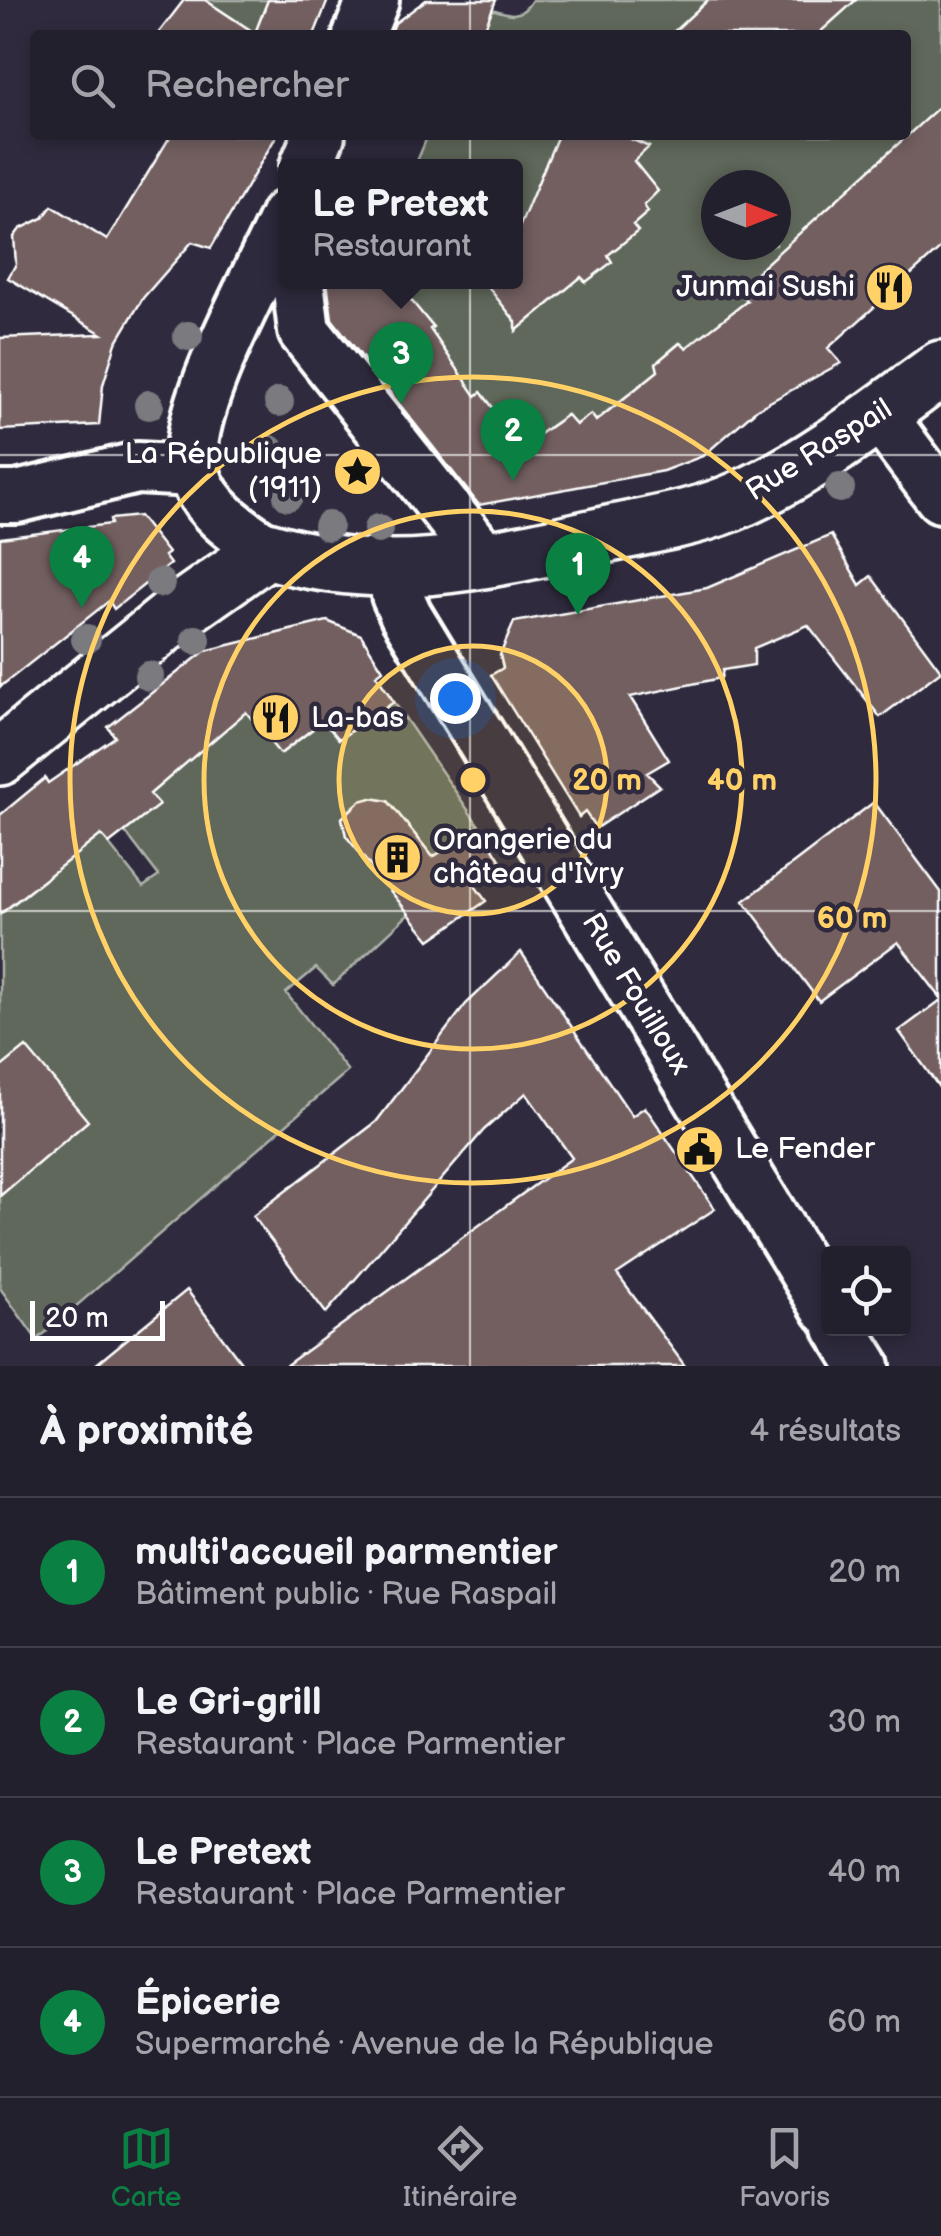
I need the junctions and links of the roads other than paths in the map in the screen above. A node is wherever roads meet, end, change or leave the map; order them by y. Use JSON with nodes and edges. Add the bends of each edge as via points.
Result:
{"nodes":[{"id":1,"x":373,"y":0,"type":"edge"},
{"id":2,"x":361,"y":30,"type":"edge"},
{"id":3,"x":278,"y":233,"type":"edge"},
{"id":4,"x":299,"y":289,"type":"edge"},
{"id":5,"x":941,"y":370,"type":"edge"},
{"id":6,"x":879,"y":414,"type":"junction"},
{"id":7,"x":193,"y":470,"type":"junction"},
{"id":8,"x":0,"y":497,"type":"edge"},
{"id":9,"x":941,"y":497,"type":"edge"},
{"id":10,"x":472,"y":544,"type":"dead end"},
{"id":11,"x":267,"y":550,"type":"junction"},
{"id":12,"x":395,"y":571,"type":"junction"},
{"id":13,"x":0,"y":758,"type":"edge"},
{"id":14,"x":821,"y":1297,"type":"edge"},
{"id":15,"x":845,"y":1336,"type":"edge"},
{"id":16,"x":864,"y":1366,"type":"edge"}],
"edges":[{"from":1,"to":2,"type":"street"},
{"from":3,"to":7,"type":"street","via":[[205,393],[194,426]]},
{"from":4,"to":10,"type":"street","via":[[304,331]]},
{"from":5,"to":6,"type":"street","name":"Rue Raspail"},
{"from":6,"to":9,"type":"street"},
{"from":6,"to":12,"type":"street","name":"Rue Raspail","via":[[762,489],[716,509],[485,562]]},
{"from":7,"to":8,"type":"street","via":[[137,468]]},
{"from":7,"to":11,"type":"street","via":[[218,512]]},
{"from":11,"to":12,"type":"street","name":"Rue Raspail"},
{"from":11,"to":13,"type":"street"},
{"from":12,"to":14,"type":"street","name":"Rue Fouilloux","via":[[406,615]]},
{"from":15,"to":16,"type":"street"}]}
